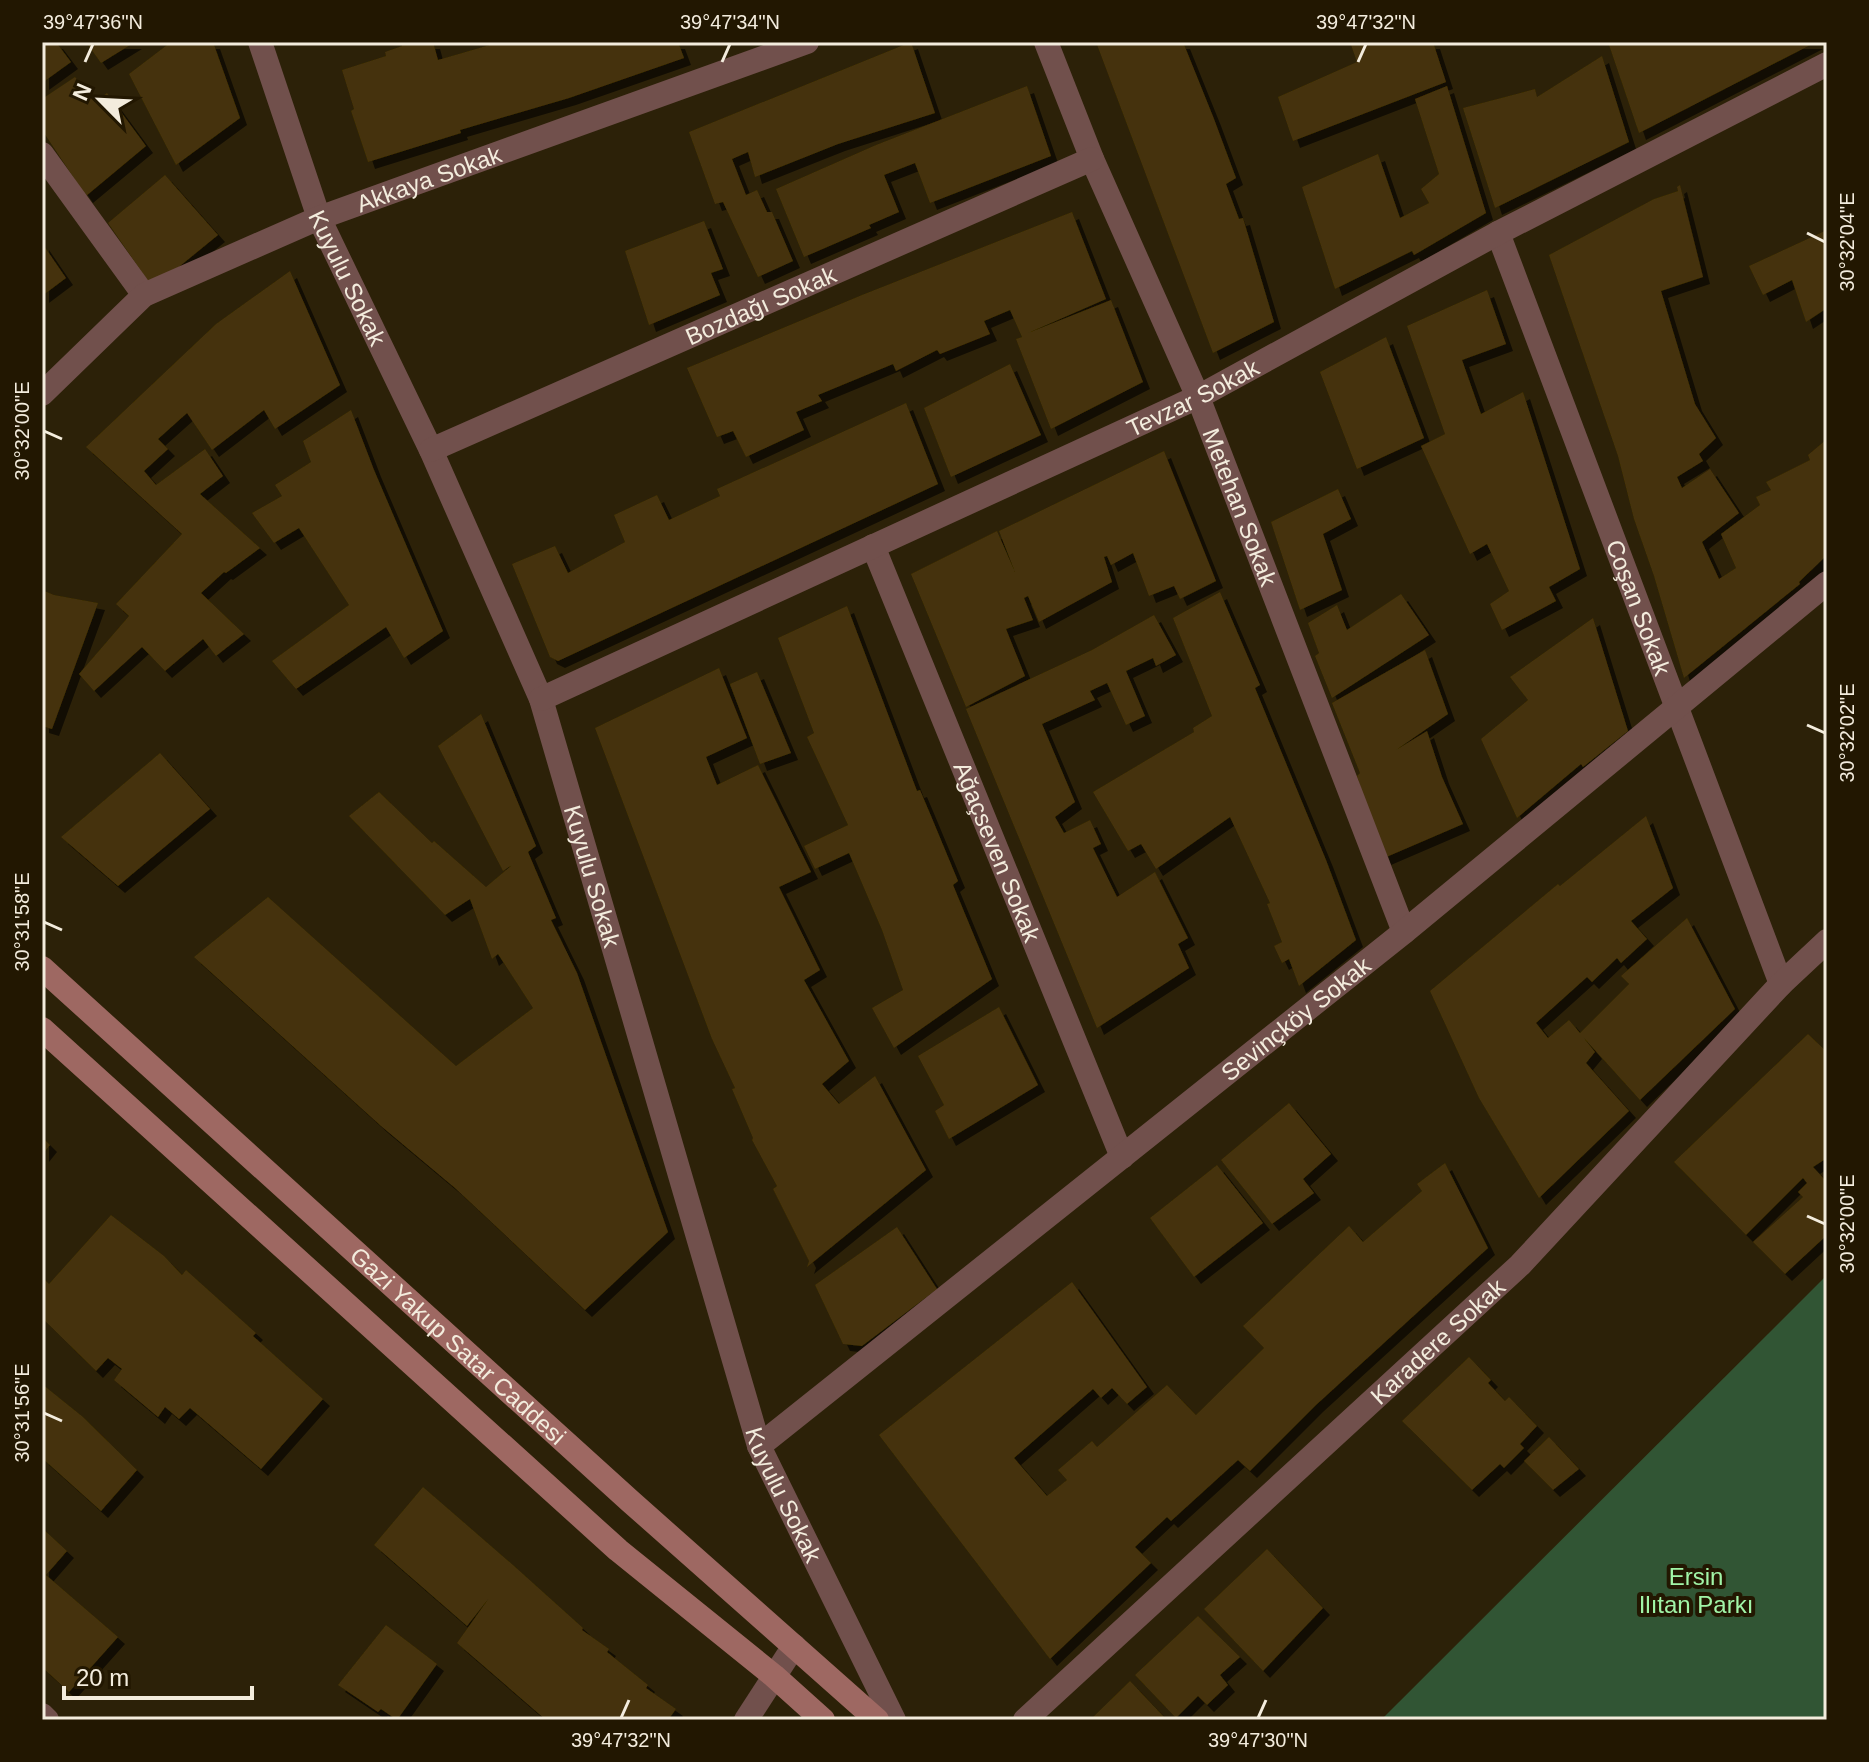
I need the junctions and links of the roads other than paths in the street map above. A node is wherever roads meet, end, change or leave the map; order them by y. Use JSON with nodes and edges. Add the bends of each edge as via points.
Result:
{"nodes":[{"id":1,"x":260,"y":42,"type":"edge"},
{"id":2,"x":807,"y":42,"type":"edge"},
{"id":3,"x":1046,"y":42,"type":"edge"},
{"id":4,"x":1827,"y":64,"type":"edge"},
{"id":5,"x":42,"y":154,"type":"edge"},
{"id":6,"x":1092,"y":159,"type":"junction"},
{"id":7,"x":319,"y":218,"type":"junction"},
{"id":8,"x":1498,"y":233,"type":"junction"},
{"id":9,"x":144,"y":295,"type":"junction"},
{"id":10,"x":42,"y":394,"type":"edge"},
{"id":11,"x":1198,"y":397,"type":"junction"},
{"id":12,"x":431,"y":450,"type":"junction"},
{"id":13,"x":873,"y":546,"type":"junction"},
{"id":14,"x":1827,"y":583,"type":"edge"},
{"id":15,"x":541,"y":699,"type":"junction"},
{"id":16,"x":1675,"y":707,"type":"junction"},
{"id":17,"x":1404,"y":932,"type":"junction"},
{"id":18,"x":1827,"y":941,"type":"edge"},
{"id":19,"x":42,"y":968,"type":"edge"},
{"id":20,"x":1781,"y":984,"type":"junction"},
{"id":21,"x":42,"y":1029,"type":"edge"},
{"id":22,"x":1122,"y":1157,"type":"junction"},
{"id":23,"x":759,"y":1446,"type":"junction"},
{"id":24,"x":794,"y":1646,"type":"junction"},
{"id":25,"x":774,"y":1676,"type":"junction"},
{"id":26,"x":42,"y":1715,"type":"edge"},
{"id":27,"x":47,"y":1720,"type":"edge"},
{"id":28,"x":746,"y":1720,"type":"edge"},
{"id":29,"x":823,"y":1720,"type":"edge"},
{"id":30,"x":877,"y":1720,"type":"edge"},
{"id":31,"x":894,"y":1720,"type":"edge"},
{"id":32,"x":1025,"y":1720,"type":"edge"}],
"edges":[{"from":1,"to":7,"type":"street","name":"Kuyulu Sokak"},
{"from":2,"to":7,"type":"street","name":"Akkaya Sokak"},
{"from":3,"to":6,"type":"street","name":"Metehan Sokak"},
{"from":4,"to":8,"type":"street","name":"Tevzar Sokak"},
{"from":5,"to":9,"type":"street"},
{"from":6,"to":11,"type":"street","name":"Metehan Sokak"},
{"from":6,"to":12,"type":"street","name":"Bozdağı Sokak"},
{"from":7,"to":9,"type":"street","name":"Akkaya Sokak"},
{"from":7,"to":12,"type":"street","name":"Kuyulu Sokak"},
{"from":8,"to":11,"type":"street","name":"Tevzar Sokak"},
{"from":8,"to":16,"type":"street","name":"Coşan Sokak"},
{"from":9,"to":10,"type":"street","name":"Akkaya Sokak"},
{"from":11,"to":13,"type":"street","name":"Tevzar Sokak"},
{"from":11,"to":17,"type":"street","name":"Metehan Sokak"},
{"from":12,"to":15,"type":"street","name":"Kuyulu Sokak"},
{"from":13,"to":15,"type":"street","name":"Tevzar Sokak"},
{"from":13,"to":22,"type":"street","name":"Ağaçseven Sokak"},
{"from":14,"to":16,"type":"street","name":"Sevinçköy Sokak"},
{"from":15,"to":23,"type":"street","name":"Kuyulu Sokak"},
{"from":16,"to":17,"type":"street","name":"Sevinçköy Sokak"},
{"from":16,"to":20,"type":"street","name":"Coşan Sokak"},
{"from":17,"to":22,"type":"street","name":"Sevinçköy Sokak"},
{"from":18,"to":20,"type":"street","name":"Karadere Sokak"},
{"from":19,"to":24,"type":"main road","name":"Gazi Yakup Satar Caddesi"},
{"from":20,"to":32,"type":"street","name":"Karadere Sokak","via":[[1520,1265]]},
{"from":21,"to":25,"type":"main road","name":"Gazi Yakup Satar Caddesi","via":[[618,1550]]},
{"from":22,"to":23,"type":"street","name":"Sevinçköy Sokak"},
{"from":23,"to":31,"type":"street","name":"Kuyulu Sokak"},
{"from":24,"to":25,"type":"street"},
{"from":24,"to":30,"type":"main road","name":"Gazi Yakup Satar Caddesi"},
{"from":25,"to":28,"type":"street"},
{"from":25,"to":29,"type":"main road","name":"Gazi Yakup Satar Caddesi"},
{"from":26,"to":27,"type":"street"}]}
